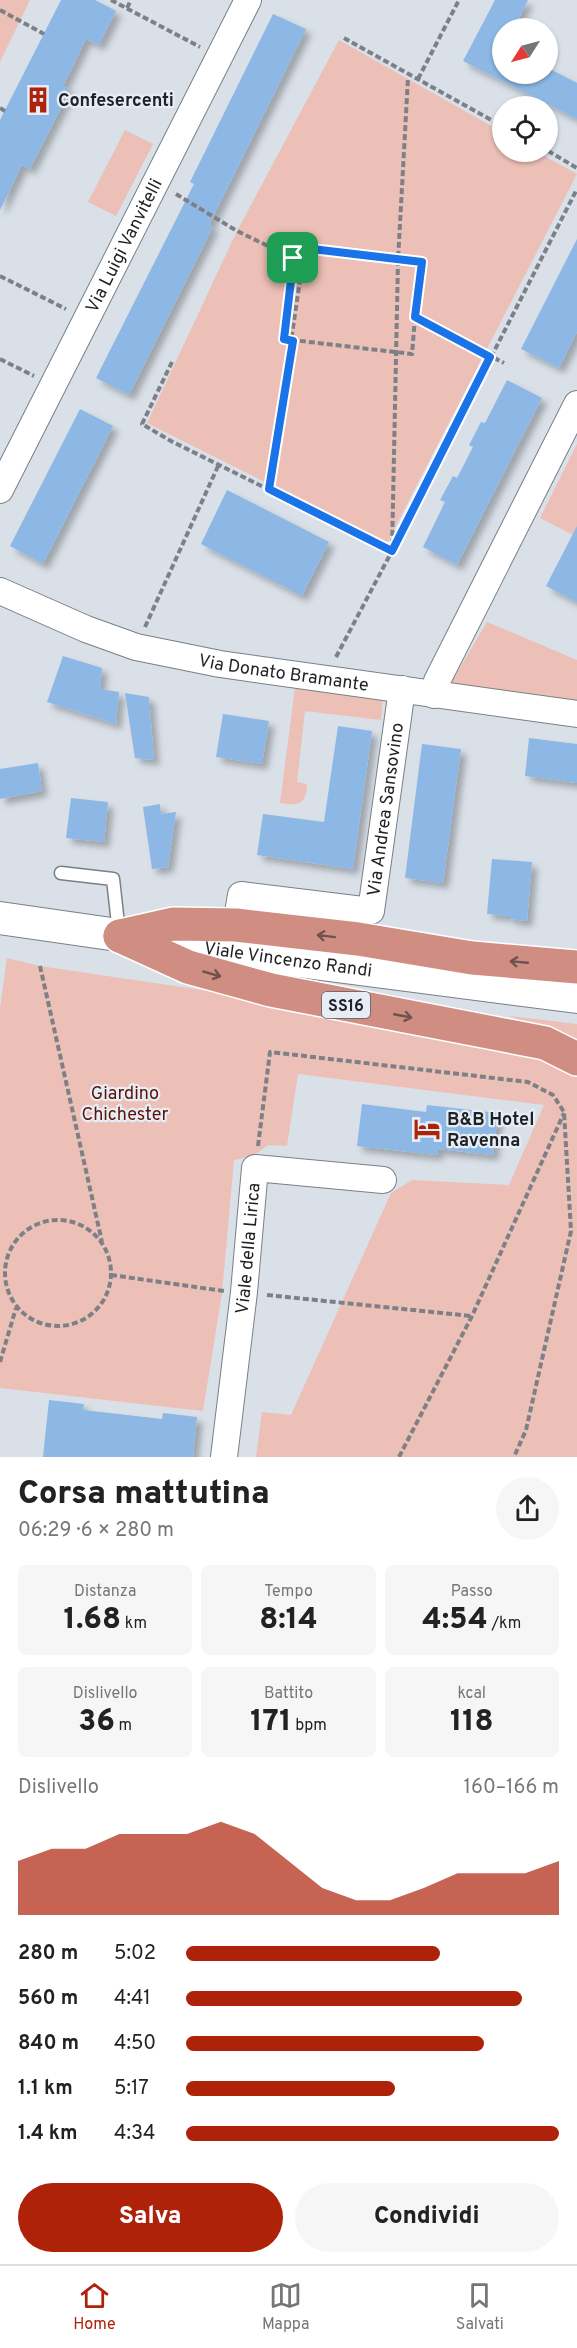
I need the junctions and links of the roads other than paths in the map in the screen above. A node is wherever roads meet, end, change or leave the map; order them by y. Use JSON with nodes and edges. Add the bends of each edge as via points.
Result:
{"nodes":[{"id":1,"x":248,"y":0,"type":"edge"},
{"id":2,"x":577,"y":404,"type":"edge"},
{"id":3,"x":0,"y":490,"type":"edge"},
{"id":4,"x":0,"y":591,"type":"edge"},
{"id":5,"x":402,"y":689,"type":"junction"},
{"id":6,"x":434,"y":695,"type":"junction"},
{"id":7,"x":577,"y":714,"type":"edge"},
{"id":8,"x":61,"y":873,"type":"dead end"},
{"id":9,"x":0,"y":918,"type":"edge"},
{"id":10,"x":236,"y":925,"type":"junction"},
{"id":11,"x":120,"y":936,"type":"junction"},
{"id":12,"x":577,"y":967,"type":"edge"},
{"id":13,"x":577,"y":997,"type":"edge"},
{"id":14,"x":577,"y":1059,"type":"edge"},
{"id":15,"x":383,"y":1179,"type":"dead end"},
{"id":16,"x":224,"y":1457,"type":"edge"}],
"edges":[{"from":1,"to":3,"type":"street","name":"Via Luigi Vanvitelli"},
{"from":2,"to":6,"type":"street","via":[[437,681]]},
{"from":4,"to":5,"type":"street","name":"Via Donato Bramante","via":[[136,647],[220,664]]},
{"from":5,"to":6,"type":"street","name":"Via Donato Bramante"},
{"from":5,"to":10,"type":"street","name":"Via Andrea Sansovino","via":[[371,911],[241,895]]},
{"from":6,"to":7,"type":"street","name":"Via Donato Bramante"},
{"from":8,"to":11,"type":"lane","via":[[113,879]]},
{"from":9,"to":11,"type":"street","name":"Viale Vincenzo Randi"},
{"from":10,"to":11,"type":"highway","via":[[173,924]]},
{"from":12,"to":10,"type":"highway","one_way":true,"via":[[472,958],[358,939]]},
{"from":11,"to":13,"type":"street","name":"Viale Vincenzo Randi"},
{"from":11,"to":14,"type":"highway","number":"SS16","one_way":true,"via":[[188,967],[272,990],[546,1043]]},
{"from":15,"to":16,"type":"street","name":"Viale della Lirica","via":[[255,1168]]}]}
